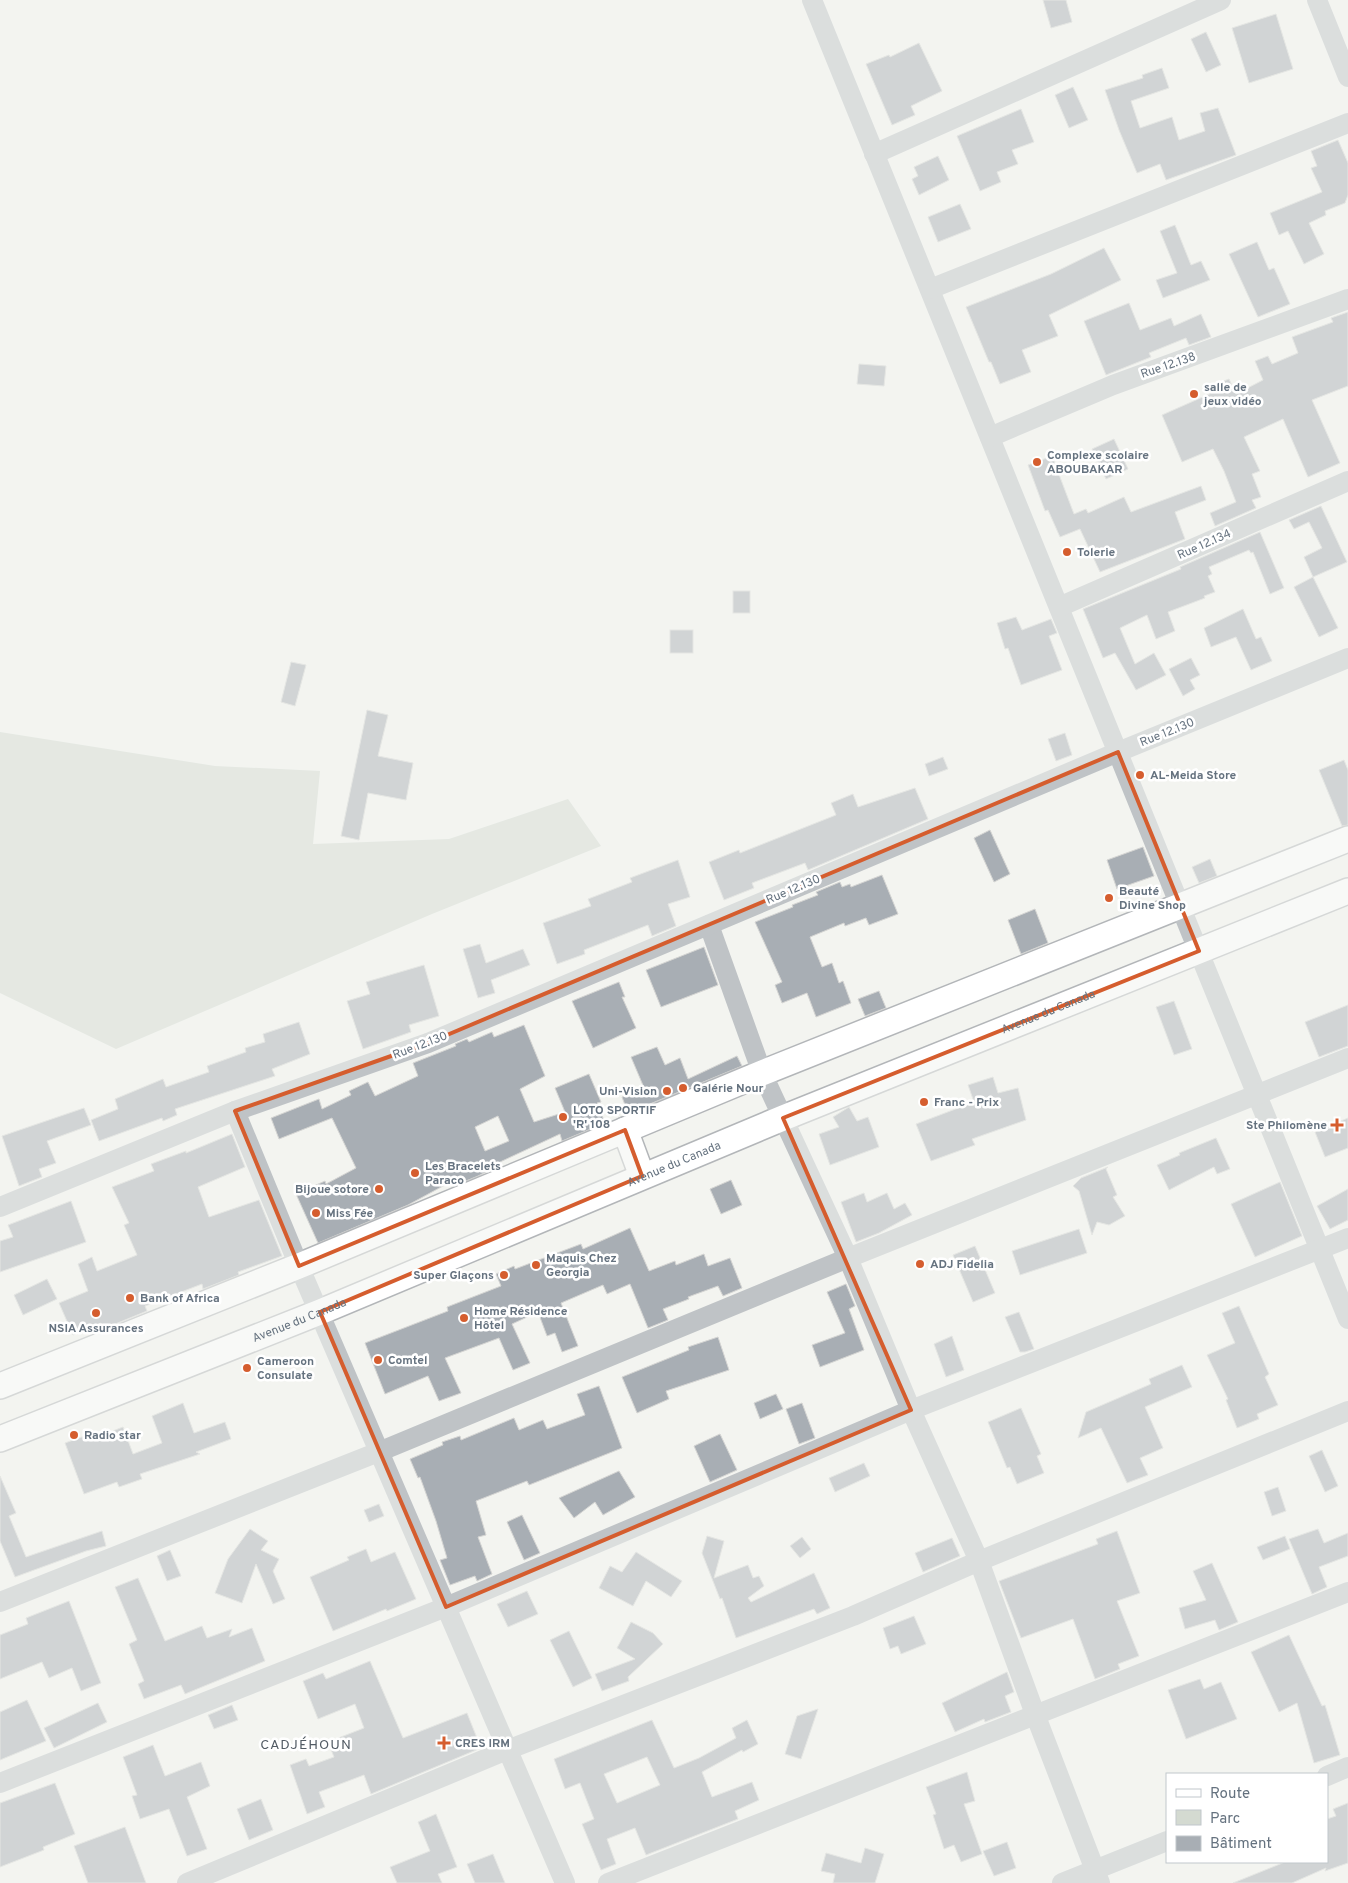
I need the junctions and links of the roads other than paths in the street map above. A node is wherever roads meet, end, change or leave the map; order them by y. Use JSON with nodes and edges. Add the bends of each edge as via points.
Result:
{"nodes":[{"id":1,"x":812,"y":0,"type":"edge"},
{"id":2,"x":1221,"y":0,"type":"edge"},
{"id":3,"x":1317,"y":0,"type":"edge"},
{"id":4,"x":1348,"y":77,"type":"edge"},
{"id":5,"x":1348,"y":123,"type":"edge"},
{"id":6,"x":874,"y":154,"type":"junction"},
{"id":7,"x":930,"y":289,"type":"junction"},
{"id":8,"x":1348,"y":299,"type":"edge"},
{"id":9,"x":990,"y":437,"type":"junction"},
{"id":10,"x":1348,"y":480,"type":"edge"},
{"id":11,"x":1059,"y":608,"type":"junction"},
{"id":12,"x":1348,"y":658,"type":"edge"},
{"id":13,"x":1118,"y":752,"type":"junction"},
{"id":14,"x":1348,"y":839,"type":"edge"},
{"id":15,"x":1348,"y":891,"type":"edge"},
{"id":16,"x":1181,"y":906,"type":"junction"},
{"id":17,"x":709,"y":925,"type":"junction"},
{"id":18,"x":1199,"y":951,"type":"junction"},
{"id":19,"x":1348,"y":1058,"type":"edge"},
{"id":20,"x":762,"y":1073,"type":"junction"},
{"id":21,"x":1257,"y":1095,"type":"junction"},
{"id":22,"x":236,"y":1111,"type":"junction"},
{"id":23,"x":783,"y":1118,"type":"junction"},
{"id":24,"x":625,"y":1130,"type":"junction"},
{"id":25,"x":642,"y":1176,"type":"junction"},
{"id":26,"x":0,"y":1207,"type":"edge"},
{"id":27,"x":1348,"y":1238,"type":"edge"},
{"id":28,"x":1320,"y":1249,"type":"junction"},
{"id":29,"x":848,"y":1258,"type":"junction"},
{"id":30,"x":299,"y":1266,"type":"junction"},
{"id":31,"x":320,"y":1312,"type":"junction"},
{"id":32,"x":1348,"y":1319,"type":"edge"},
{"id":33,"x":0,"y":1386,"type":"edge"},
{"id":34,"x":912,"y":1410,"type":"junction"},
{"id":35,"x":1348,"y":1411,"type":"edge"},
{"id":36,"x":0,"y":1439,"type":"edge"},
{"id":37,"x":381,"y":1451,"type":"junction"},
{"id":38,"x":979,"y":1561,"type":"junction"},
{"id":39,"x":1348,"y":1592,"type":"edge"},
{"id":40,"x":0,"y":1602,"type":"edge"},
{"id":41,"x":446,"y":1607,"type":"junction"},
{"id":42,"x":1035,"y":1714,"type":"junction"},
{"id":43,"x":507,"y":1750,"type":"junction"},
{"id":44,"x":1348,"y":1767,"type":"edge"},
{"id":45,"x":1328,"y":1776,"type":"edge"},
{"id":46,"x":0,"y":1783,"type":"edge"},
{"id":47,"x":1166,"y":1842,"type":"edge"},
{"id":48,"x":1098,"y":1876,"type":"edge"},
{"id":49,"x":187,"y":1883,"type":"edge"},
{"id":50,"x":565,"y":1883,"type":"edge"},
{"id":51,"x":608,"y":1883,"type":"edge"},
{"id":52,"x":1062,"y":1883,"type":"edge"}],
"edges":[{"from":1,"to":6,"type":"street"},
{"from":2,"to":6,"type":"street"},
{"from":3,"to":4,"type":"street"},
{"from":5,"to":7,"type":"street"},
{"from":6,"to":7,"type":"street"},
{"from":7,"to":9,"type":"street"},
{"from":8,"to":9,"type":"street","name":"Rue 12.138","via":[[1113,385]]},
{"from":9,"to":11,"type":"street"},
{"from":10,"to":11,"type":"street","name":"Rue 12.134"},
{"from":11,"to":13,"type":"street"},
{"from":12,"to":13,"type":"street","name":"Rue 12.130"},
{"from":13,"to":16,"type":"street"},
{"from":13,"to":17,"type":"street","name":"Rue 12.130"},
{"from":14,"to":16,"type":"main road"},
{"from":15,"to":18,"type":"main road","name":"Avenue du Canada"},
{"from":16,"to":18,"type":"street"},
{"from":16,"to":20,"type":"main road"},
{"from":17,"to":20,"type":"street"},
{"from":17,"to":22,"type":"street","name":"Rue 12.130","via":[[428,1043]]},
{"from":18,"to":21,"type":"street"},
{"from":18,"to":23,"type":"main road","name":"Avenue du Canada"},
{"from":19,"to":21,"type":"street"},
{"from":20,"to":23,"type":"street"},
{"from":20,"to":24,"type":"main road"},
{"from":21,"to":28,"type":"street"},
{"from":21,"to":29,"type":"street"},
{"from":22,"to":26,"type":"street","name":"Rue 12.130"},
{"from":22,"to":30,"type":"street"},
{"from":23,"to":25,"type":"main road","name":"Avenue du Canada"},
{"from":23,"to":29,"type":"street"},
{"from":24,"to":25,"type":"main road"},
{"from":24,"to":30,"type":"main road"},
{"from":25,"to":31,"type":"main road","name":"Avenue du Canada"},
{"from":27,"to":28,"type":"street"},
{"from":28,"to":32,"type":"street"},
{"from":28,"to":34,"type":"street"},
{"from":29,"to":34,"type":"street"},
{"from":29,"to":37,"type":"street"},
{"from":30,"to":31,"type":"street"},
{"from":30,"to":33,"type":"main road"},
{"from":31,"to":36,"type":"main road","name":"Avenue du Canada"},
{"from":31,"to":37,"type":"street"},
{"from":34,"to":38,"type":"street"},
{"from":34,"to":41,"type":"street"},
{"from":35,"to":38,"type":"street"},
{"from":37,"to":40,"type":"street"},
{"from":37,"to":41,"type":"street"},
{"from":38,"to":42,"type":"street"},
{"from":38,"to":43,"type":"street","via":[[853,1616]]},
{"from":39,"to":42,"type":"street"},
{"from":41,"to":43,"type":"street"},
{"from":41,"to":46,"type":"street"},
{"from":42,"to":48,"type":"street"},
{"from":42,"to":51,"type":"street"},
{"from":43,"to":49,"type":"street"},
{"from":43,"to":50,"type":"street"},
{"from":44,"to":45,"type":"street"},
{"from":47,"to":48,"type":"street"},
{"from":48,"to":52,"type":"street"}]}
